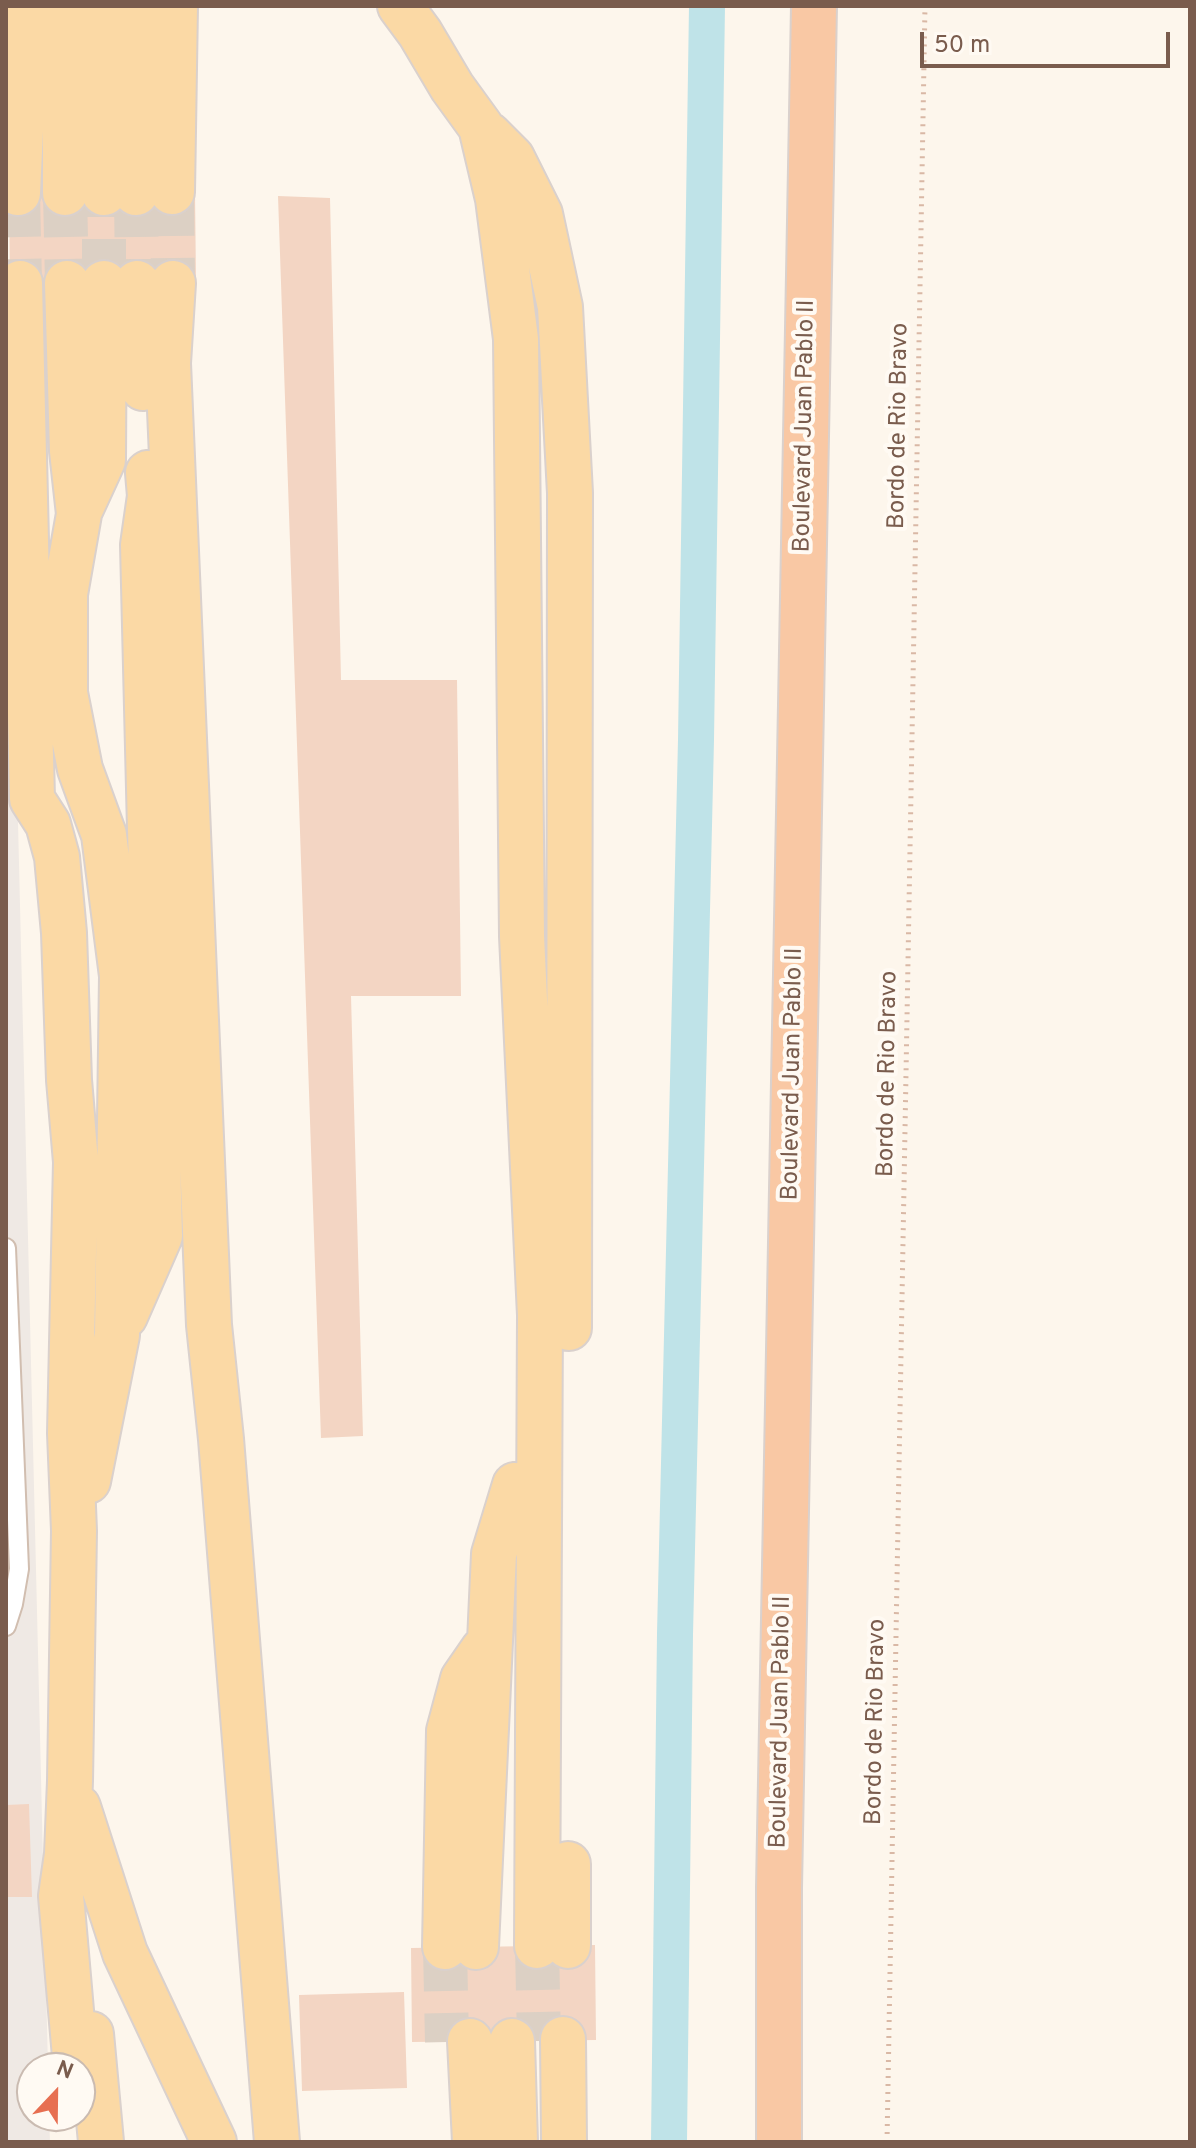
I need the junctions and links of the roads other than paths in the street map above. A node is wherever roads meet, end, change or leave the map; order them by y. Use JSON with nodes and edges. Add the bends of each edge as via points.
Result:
{"nodes":[{"id":1,"x":27,"y":6,"type":"edge"},
{"id":2,"x":65,"y":6,"type":"edge"},
{"id":3,"x":102,"y":6,"type":"edge"},
{"id":4,"x":134,"y":6,"type":"edge"},
{"id":5,"x":175,"y":6,"type":"edge"},
{"id":6,"x":400,"y":6,"type":"edge"},
{"id":7,"x":814,"y":6,"type":"edge"},
{"id":8,"x":481,"y":127,"type":"junction"},
{"id":9,"x":18,"y":193,"type":"tunnel mouth"},
{"id":10,"x":119,"y":193,"type":"junction"},
{"id":11,"x":20,"y":283,"type":"tunnel mouth"},
{"id":12,"x":120,"y":283,"type":"junction"},
{"id":13,"x":103,"y":460,"type":"junction"},
{"id":14,"x":79,"y":514,"type":"junction"},
{"id":15,"x":147,"y":514,"type":"junction"},
{"id":16,"x":160,"y":1236,"type":"junction"},
{"id":17,"x":6,"y":1248,"type":"edge"},
{"id":18,"x":209,"y":1325,"type":"junction"},
{"id":19,"x":117,"y":1335,"type":"junction"},
{"id":20,"x":539,"y":1397,"type":"junction"},
{"id":21,"x":515,"y":1485,"type":"junction"},
{"id":22,"x":74,"y":1531,"type":"junction"},
{"id":23,"x":6,"y":1626,"type":"edge"},
{"id":24,"x":70,"y":1781,"type":"junction"},
{"id":25,"x":67,"y":1854,"type":"junction"},
{"id":26,"x":507,"y":1947,"type":"junction"},
{"id":27,"x":506,"y":2041,"type":"junction"},
{"id":28,"x":75,"y":2052,"type":"edge"},
{"id":29,"x":101,"y":2142,"type":"edge"},
{"id":30,"x":214,"y":2142,"type":"edge"},
{"id":31,"x":277,"y":2142,"type":"edge"},
{"id":32,"x":448,"y":2142,"type":"edge"},
{"id":33,"x":475,"y":2142,"type":"edge"},
{"id":34,"x":515,"y":2142,"type":"edge"},
{"id":35,"x":540,"y":2142,"type":"edge"},
{"id":36,"x":564,"y":2142,"type":"edge"},
{"id":37,"x":779,"y":2142,"type":"edge"}],
"edges":[{"from":1,"to":9,"type":"main road"},
{"from":2,"to":10,"type":"main road"},
{"from":3,"to":10,"type":"main road"},
{"from":4,"to":10,"type":"main road"},
{"from":5,"to":10,"type":"main road"},
{"from":6,"to":8,"type":"main road"},
{"from":7,"to":37,"type":"highway","name":"Boulevard Juan Pablo II","via":[[779,1873]]},
{"from":8,"to":20,"type":"main road","via":[[498,199],[516,339],[522,936],[540,1315]]},
{"from":8,"to":26,"type":"main road","via":[[512,158],[528,188],[551,259],[560,307],[570,493]]},
{"from":11,"to":22,"type":"main road","via":[[32,799],[48,824],[57,857],[76,1162],[70,1433]]},
{"from":12,"to":13,"type":"main road"},
{"from":12,"to":14,"type":"main road","via":[[72,451]]},
{"from":12,"to":15,"type":"main road","via":[[150,496]]},
{"from":12,"to":18,"type":"main road","via":[[168,363]]},
{"from":13,"to":14,"type":"main road"},
{"from":13,"to":15,"type":"main road"},
{"from":14,"to":19,"type":"main road","via":[[65,594],[65,693],[80,769],[104,835],[122,976]]},
{"from":15,"to":16,"type":"main road","via":[[143,545]]},
{"from":16,"to":18,"type":"main road"},
{"from":16,"to":19,"type":"main road"},
{"from":17,"to":23,"type":"lane","via":[[19,1569]]},
{"from":18,"to":31,"type":"main road"},
{"from":19,"to":22,"type":"main road","via":[[94,1460]]},
{"from":20,"to":21,"type":"main road"},
{"from":20,"to":26,"type":"main road"},
{"from":21,"to":26,"type":"main road"},
{"from":21,"to":26,"type":"main road","via":[[494,1554],[491,1639],[463,1679],[449,1731]]},
{"from":22,"to":24,"type":"main road"},
{"from":24,"to":25,"type":"main road"},
{"from":24,"to":30,"type":"main road","via":[[125,1953]]},
{"from":25,"to":28,"type":"main road","via":[[61,1896]]},
{"from":25,"to":29,"type":"main road","via":[[78,1889]]},
{"from":27,"to":32,"type":"main road"},
{"from":27,"to":33,"type":"main road"},
{"from":27,"to":34,"type":"main road"},
{"from":27,"to":35,"type":"main road"},
{"from":27,"to":36,"type":"main road"}]}
